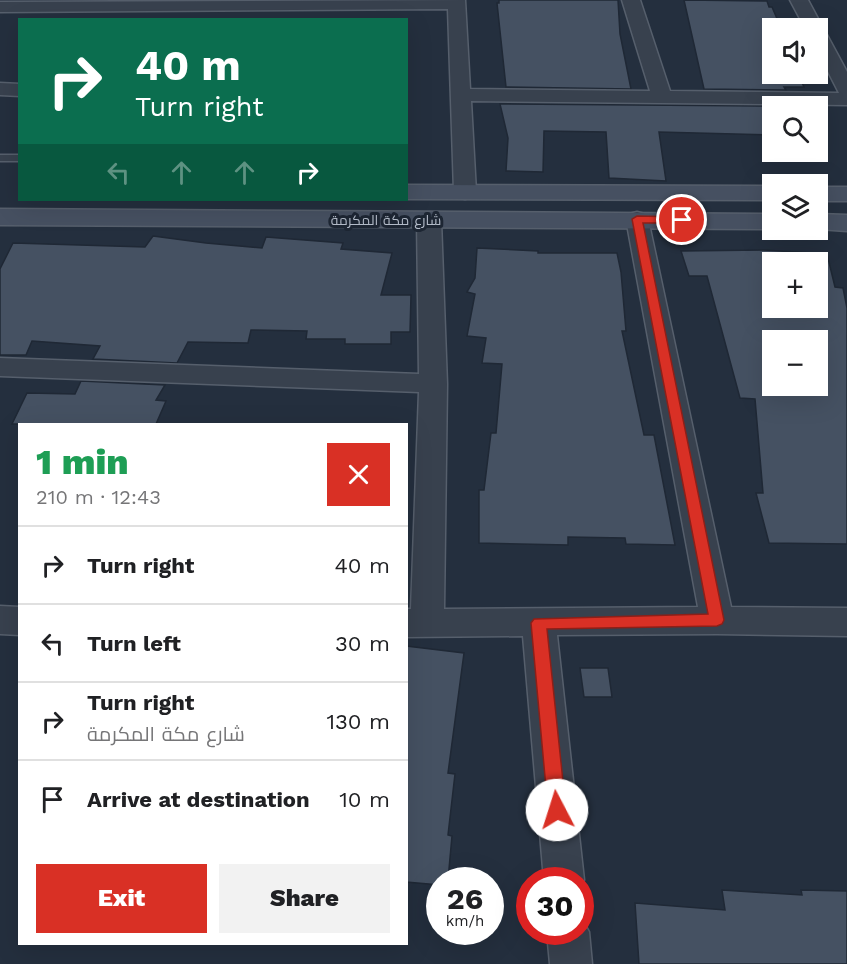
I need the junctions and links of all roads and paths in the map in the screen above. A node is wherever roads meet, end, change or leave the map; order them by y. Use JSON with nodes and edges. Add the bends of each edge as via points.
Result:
{"nodes":[{"id":1,"x":631,"y":0,"type":"edge"},
{"id":2,"x":799,"y":0,"type":"edge"},
{"id":3,"x":456,"y":2,"type":"edge"},
{"id":4,"x":72,"y":3,"type":"edge"},
{"id":5,"x":0,"y":7,"type":"edge"},
{"id":6,"x":273,"y":13,"type":"edge"},
{"id":7,"x":809,"y":18,"type":"edge"},
{"id":8,"x":828,"y":54,"type":"edge"},
{"id":9,"x":0,"y":89,"type":"edge"},
{"id":10,"x":18,"y":90,"type":"edge"},
{"id":11,"x":847,"y":90,"type":"edge"},
{"id":12,"x":460,"y":95,"type":"junction"},
{"id":13,"x":662,"y":97,"type":"junction"},
{"id":14,"x":847,"y":99,"type":"edge"},
{"id":15,"x":0,"y":158,"type":"edge"},
{"id":16,"x":18,"y":158,"type":"edge"},
{"id":17,"x":408,"y":192,"type":"edge"},
{"id":18,"x":465,"y":192,"type":"junction"},
{"id":19,"x":762,"y":193,"type":"edge"},
{"id":20,"x":828,"y":194,"type":"edge"},
{"id":21,"x":847,"y":194,"type":"edge"},
{"id":22,"x":0,"y":195,"type":"edge"},
{"id":23,"x":18,"y":195,"type":"edge"},
{"id":24,"x":0,"y":217,"type":"edge"},
{"id":25,"x":637,"y":219,"type":"junction"},
{"id":26,"x":429,"y":220,"type":"junction"},
{"id":27,"x":762,"y":222,"type":"edge"},
{"id":28,"x":828,"y":222,"type":"edge"},
{"id":29,"x":847,"y":223,"type":"edge"},
{"id":30,"x":0,"y":367,"type":"edge"},
{"id":31,"x":433,"y":384,"type":"junction"},
{"id":32,"x":0,"y":620,"type":"edge"},
{"id":33,"x":717,"y":620,"type":"junction"},
{"id":34,"x":18,"y":621,"type":"edge"},
{"id":35,"x":847,"y":622,"type":"edge"},
{"id":36,"x":417,"y":623,"type":"edge"},
{"id":37,"x":539,"y":623,"type":"junction"},
{"id":38,"x":563,"y":867,"type":"edge"},
{"id":39,"x":570,"y":945,"type":"edge"},
{"id":40,"x":572,"y":964,"type":"edge"}],
"edges":[{"from":1,"to":13,"type":"street"},
{"from":2,"to":7,"type":"street"},
{"from":3,"to":6,"type":"street"},
{"from":3,"to":12,"type":"street"},
{"from":4,"to":5,"type":"street"},
{"from":4,"to":6,"type":"street"},
{"from":8,"to":11,"type":"street"},
{"from":9,"to":10,"type":"street"},
{"from":12,"to":13,"type":"street"},
{"from":12,"to":18,"type":"street"},
{"from":13,"to":14,"type":"street"},
{"from":15,"to":16,"type":"lane"},
{"from":17,"to":18,"type":"main road","name":"شارع مكة المكرمة"},
{"from":18,"to":19,"type":"main road","name":"شارع مكة المكرمة"},
{"from":20,"to":21,"type":"main road"},
{"from":22,"to":23,"type":"main road"},
{"from":24,"to":26,"type":"main road","name":"شارع مكة المكرمة"},
{"from":25,"to":26,"type":"main road","name":"شارع مكة المكرمة"},
{"from":25,"to":27,"type":"main road","name":"شارع مكة المكرمة"},
{"from":25,"to":33,"type":"street"},
{"from":26,"to":31,"type":"street"},
{"from":28,"to":29,"type":"main road"},
{"from":30,"to":31,"type":"street"},
{"from":31,"to":36,"type":"street"},
{"from":32,"to":34,"type":"street"},
{"from":33,"to":35,"type":"street"},
{"from":33,"to":37,"type":"street"},
{"from":36,"to":37,"type":"street"},
{"from":37,"to":38,"type":"street"},
{"from":39,"to":40,"type":"street"}]}
